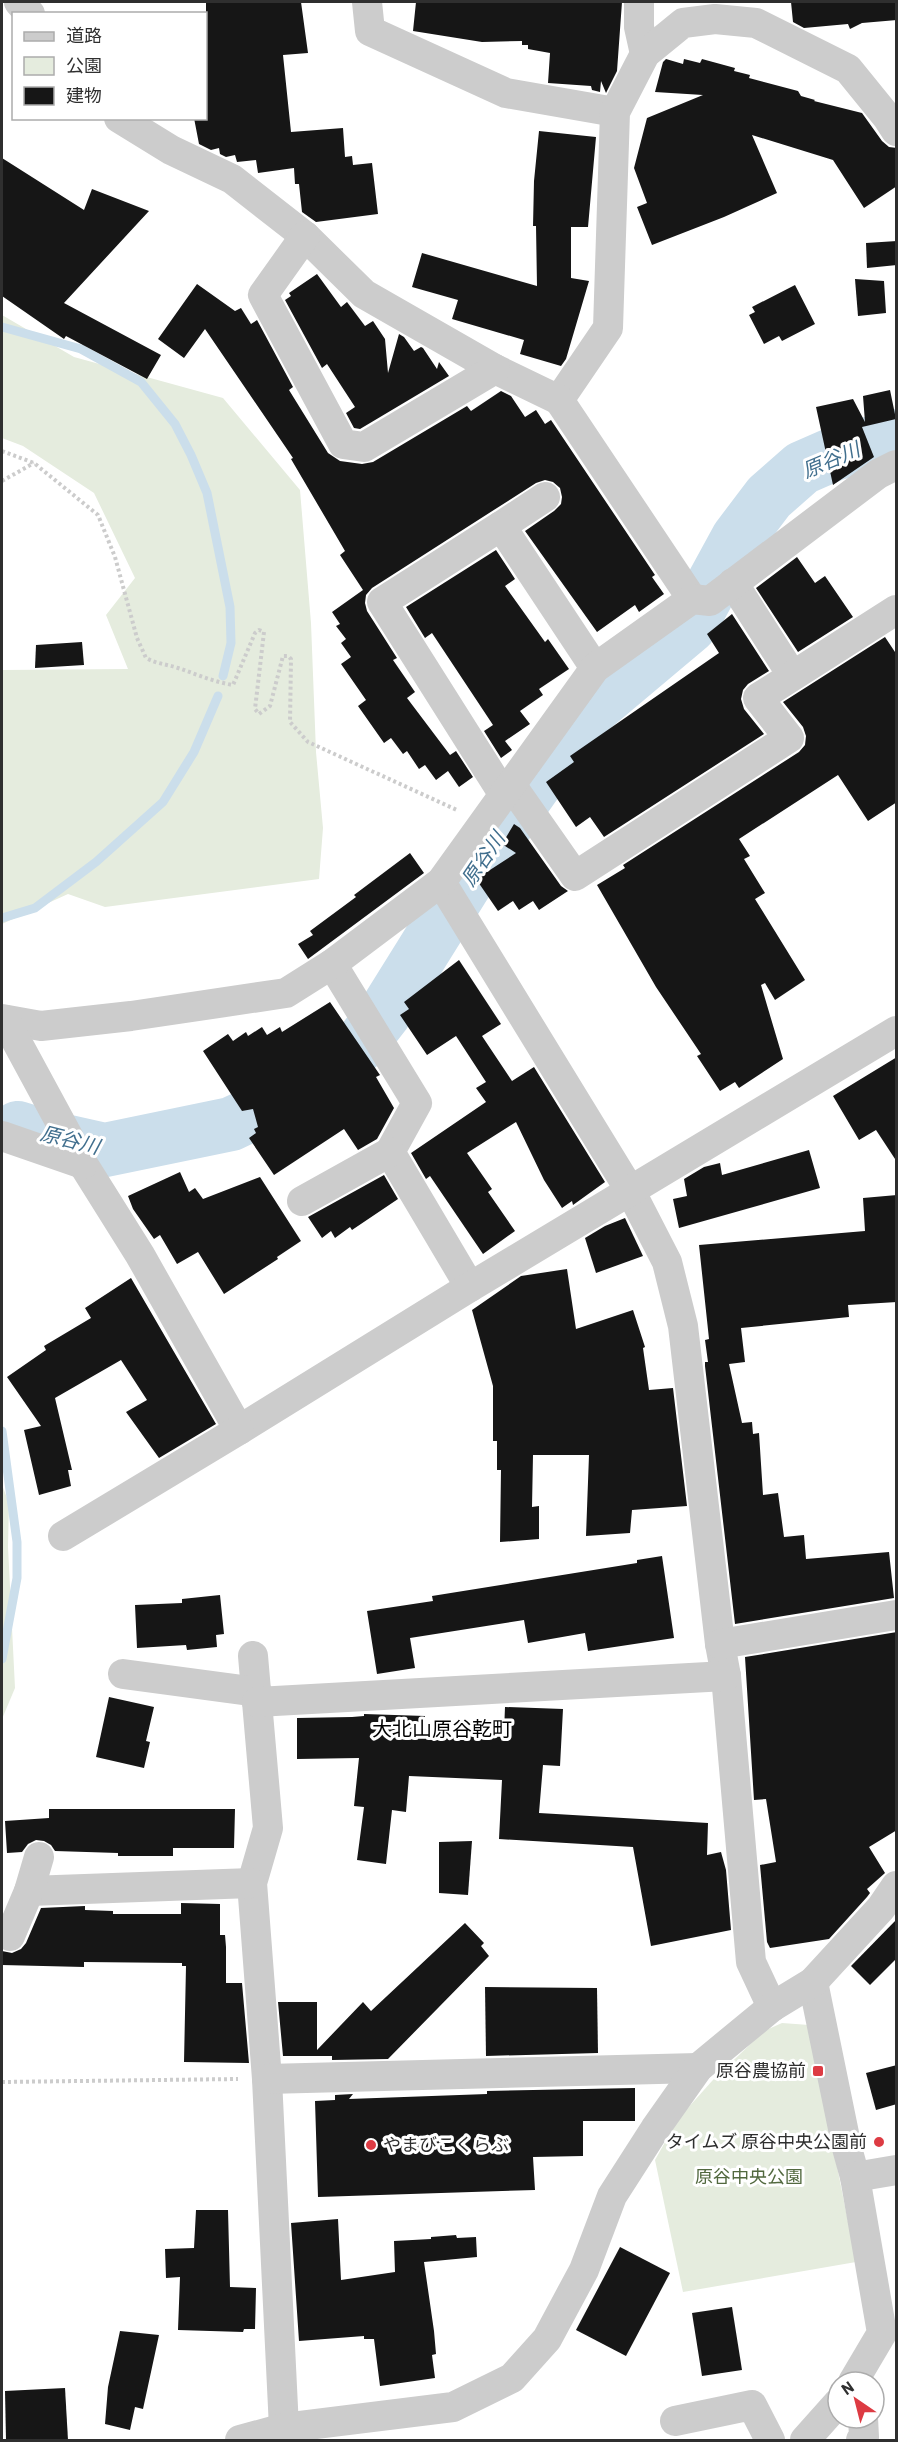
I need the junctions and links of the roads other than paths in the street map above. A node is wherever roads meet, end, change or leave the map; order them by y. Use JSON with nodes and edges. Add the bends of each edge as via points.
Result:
{"nodes":[{"id":1,"x":367,"y":2,"type":"edge"},
{"id":2,"x":639,"y":2,"type":"edge"},
{"id":3,"x":756,"y":12,"type":"edge"},
{"id":4,"x":645,"y":54,"type":"junction"},
{"id":5,"x":615,"y":112,"type":"junction"},
{"id":6,"x":122,"y":120,"type":"edge"},
{"id":7,"x":897,"y":132,"type":"edge"},
{"id":8,"x":306,"y":236,"type":"junction"},
{"id":9,"x":495,"y":369,"type":"junction"},
{"id":10,"x":559,"y":400,"type":"junction"},
{"id":11,"x":897,"y":465,"type":"edge"},
{"id":12,"x":545,"y":497,"type":"dead end"},
{"id":13,"x":501,"y":526,"type":"junction"},
{"id":14,"x":733,"y":583,"type":"junction"},
{"id":15,"x":692,"y":598,"type":"junction"},
{"id":16,"x":897,"y":610,"type":"edge"},
{"id":17,"x":595,"y":668,"type":"junction"},
{"id":18,"x":792,"y":675,"type":"junction"},
{"id":19,"x":508,"y":790,"type":"junction"},
{"id":20,"x":441,"y":882,"type":"junction"},
{"id":21,"x":332,"y":964,"type":"junction"},
{"id":22,"x":3,"y":1020,"type":"edge"},
{"id":23,"x":897,"y":1031,"type":"edge"},
{"id":24,"x":2,"y":1136,"type":"edge"},
{"id":25,"x":390,"y":1152,"type":"junction"},
{"id":26,"x":82,"y":1164,"type":"junction"},
{"id":27,"x":631,"y":1192,"type":"junction"},
{"id":28,"x":302,"y":1201,"type":"dead end"},
{"id":29,"x":470,"y":1287,"type":"junction"},
{"id":30,"x":239,"y":1430,"type":"junction"},
{"id":31,"x":63,"y":1536,"type":"dead end"},
{"id":32,"x":897,"y":1615,"type":"edge"},
{"id":33,"x":720,"y":1644,"type":"junction"},
{"id":34,"x":253,"y":1656,"type":"dead end"},
{"id":35,"x":123,"y":1674,"type":"dead end"},
{"id":36,"x":726,"y":1676,"type":"junction"},
{"id":37,"x":257,"y":1697,"type":"junction"},
{"id":38,"x":39,"y":1857,"type":"dead end"},
{"id":39,"x":252,"y":1883,"type":"junction"},
{"id":40,"x":897,"y":1886,"type":"edge"},
{"id":41,"x":29,"y":1891,"type":"junction"},
{"id":42,"x":10,"y":1936,"type":"dead end"},
{"id":43,"x":813,"y":1983,"type":"junction"},
{"id":44,"x":772,"y":2007,"type":"junction"},
{"id":45,"x":698,"y":2068,"type":"junction"},
{"id":46,"x":267,"y":2079,"type":"junction"},
{"id":47,"x":897,"y":2170,"type":"edge"},
{"id":48,"x":855,"y":2177,"type":"junction"},
{"id":49,"x":889,"y":2332,"type":"edge"},
{"id":50,"x":862,"y":2370,"type":"edge"},
{"id":51,"x":826,"y":2415,"type":"edge"},
{"id":52,"x":675,"y":2421,"type":"dead end"},
{"id":53,"x":284,"y":2428,"type":"junction"},
{"id":54,"x":240,"y":2440,"type":"edge"},
{"id":55,"x":770,"y":2440,"type":"edge"},
{"id":56,"x":805,"y":2440,"type":"edge"}],
"edges":[{"from":1,"to":5,"type":"street","via":[[370,32],[506,93]]},
{"from":2,"to":4,"type":"street"},
{"from":3,"to":4,"type":"street","via":[[683,23]]},
{"from":3,"to":7,"type":"street","via":[[848,69]]},
{"from":4,"to":5,"type":"street"},
{"from":5,"to":10,"type":"street","via":[[608,328]]},
{"from":6,"to":8,"type":"street","via":[[171,150],[231,179]]},
{"from":8,"to":9,"type":"street","via":[[364,294]]},
{"from":8,"to":9,"type":"street","via":[[263,295],[343,444],[364,447]]},
{"from":9,"to":10,"type":"street"},
{"from":10,"to":15,"type":"street"},
{"from":11,"to":14,"type":"street","via":[[878,474]]},
{"from":12,"to":13,"type":"street"},
{"from":13,"to":17,"type":"street"},
{"from":13,"to":19,"type":"street","via":[[382,602]]},
{"from":14,"to":15,"type":"street","via":[[710,601]]},
{"from":14,"to":18,"type":"street"},
{"from":15,"to":17,"type":"street"},
{"from":16,"to":18,"type":"street"},
{"from":17,"to":19,"type":"street"},
{"from":18,"to":19,"type":"street","via":[[758,698],[789,738],[574,876]]},
{"from":19,"to":20,"type":"street"},
{"from":20,"to":21,"type":"street"},
{"from":20,"to":27,"type":"street"},
{"from":21,"to":22,"type":"street","via":[[286,993],[41,1026]]},
{"from":21,"to":25,"type":"street","via":[[417,1103]]},
{"from":22,"to":26,"type":"street"},
{"from":23,"to":27,"type":"street"},
{"from":24,"to":26,"type":"street"},
{"from":25,"to":28,"type":"street"},
{"from":25,"to":29,"type":"street"},
{"from":26,"to":30,"type":"street","via":[[141,1256]]},
{"from":27,"to":29,"type":"street"},
{"from":27,"to":33,"type":"street","via":[[667,1262],[683,1326]]},
{"from":29,"to":30,"type":"street"},
{"from":30,"to":31,"type":"street"},
{"from":32,"to":33,"type":"street"},
{"from":33,"to":36,"type":"street"},
{"from":34,"to":37,"type":"street"},
{"from":35,"to":37,"type":"street"},
{"from":36,"to":37,"type":"street"},
{"from":36,"to":44,"type":"street","via":[[751,1962]]},
{"from":37,"to":39,"type":"street","via":[[268,1828]]},
{"from":38,"to":41,"type":"street"},
{"from":39,"to":41,"type":"street"},
{"from":39,"to":46,"type":"street"},
{"from":40,"to":43,"type":"street"},
{"from":41,"to":42,"type":"street"},
{"from":43,"to":44,"type":"street"},
{"from":43,"to":48,"type":"street"},
{"from":44,"to":45,"type":"street"},
{"from":45,"to":46,"type":"street"},
{"from":45,"to":53,"type":"street","via":[[612,2196],[584,2270],[547,2338],[512,2378],[453,2407]]},
{"from":46,"to":53,"type":"street"},
{"from":47,"to":48,"type":"street"},
{"from":48,"to":49,"type":"street"},
{"from":49,"to":50,"type":"street"},
{"from":51,"to":56,"type":"street"},
{"from":52,"to":55,"type":"street","via":[[752,2405]]},
{"from":53,"to":54,"type":"street"}]}
